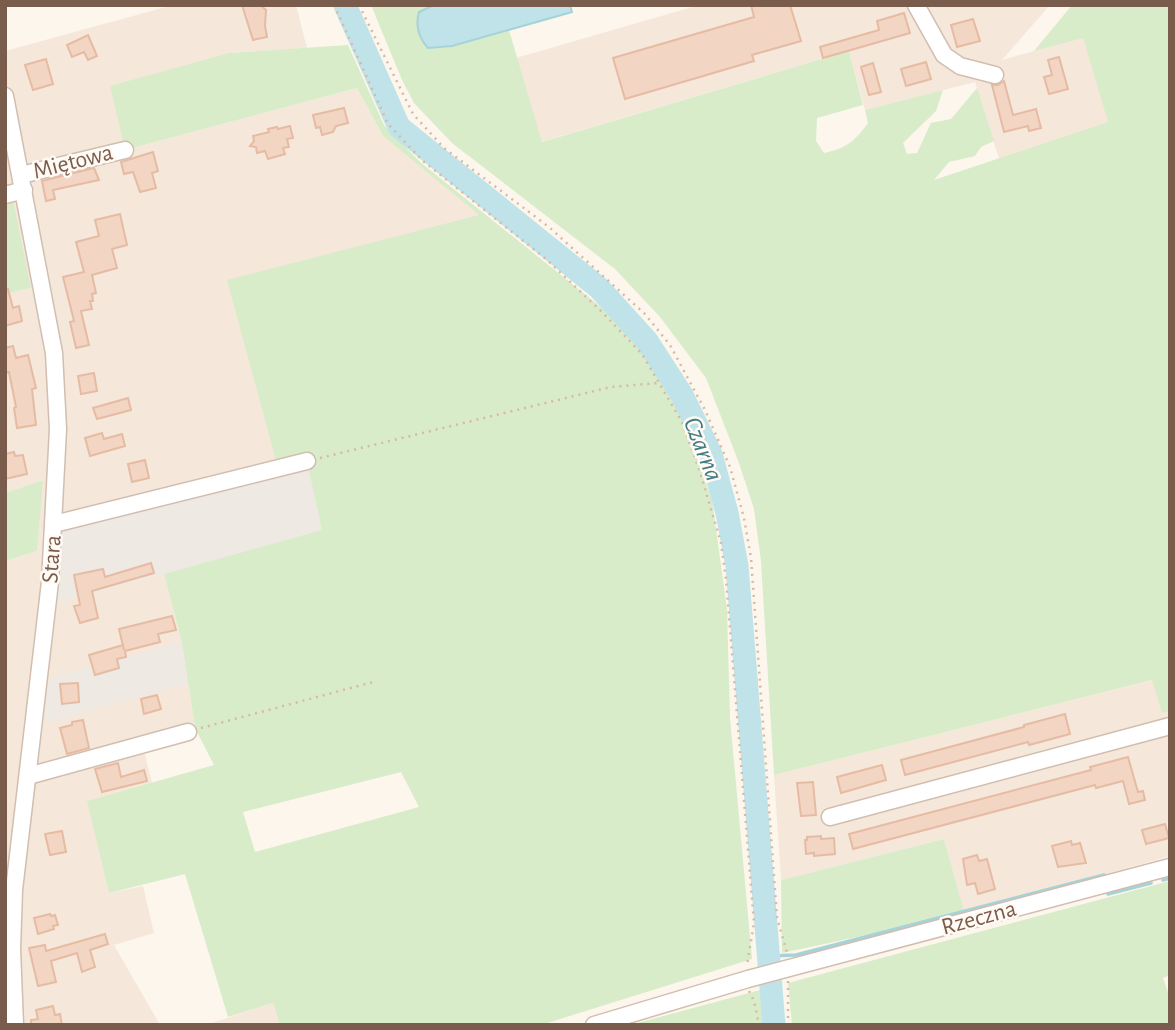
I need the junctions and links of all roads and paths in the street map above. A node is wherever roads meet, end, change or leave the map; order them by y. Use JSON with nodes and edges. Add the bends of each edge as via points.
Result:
{"nodes":[{"id":1,"x":334,"y":5,"type":"edge"},
{"id":2,"x":359,"y":5,"type":"edge"},
{"id":3,"x":916,"y":5,"type":"edge"},
{"id":4,"x":995,"y":75,"type":"dead end"},
{"id":5,"x":5,"y":96,"type":"edge"},
{"id":6,"x":125,"y":150,"type":"dead end"},
{"id":7,"x":22,"y":183,"type":"junction"},
{"id":8,"x":5,"y":195,"type":"edge"},
{"id":9,"x":659,"y":383,"type":"junction"},
{"id":10,"x":307,"y":461,"type":"joint"},
{"id":11,"x":54,"y":524,"type":"junction"},
{"id":12,"x":377,"y":681,"type":"dead end"},
{"id":13,"x":1170,"y":726,"type":"edge"},
{"id":14,"x":188,"y":732,"type":"joint"},
{"id":15,"x":27,"y":776,"type":"junction"},
{"id":16,"x":830,"y":817,"type":"dead end"},
{"id":17,"x":1170,"y":867,"type":"edge"},
{"id":18,"x":788,"y":969,"type":"junction"},
{"id":19,"x":746,"y":979,"type":"junction"},
{"id":20,"x":15,"y":1025,"type":"edge"},
{"id":21,"x":594,"y":1025,"type":"edge"},
{"id":22,"x":759,"y":1025,"type":"edge"},
{"id":23,"x":788,"y":1025,"type":"edge"}],
"edges":[{"from":1,"to":9,"type":"path","via":[[388,124],[423,161],[546,259],[601,311],[642,354]]},
{"from":2,"to":18,"type":"path","via":[[413,114],[444,148],[550,227],[645,314],[670,345],[705,410],[730,467],[751,558],[777,918],[788,950]]},
{"from":3,"to":4,"type":"street","via":[[944,55],[960,66]]},
{"from":5,"to":7,"type":"street","name":"Stara"},
{"from":6,"to":7,"type":"street","name":"Miętowa"},
{"from":7,"to":8,"type":"street","name":"Miętowa"},
{"from":7,"to":11,"type":"street","name":"Stara","via":[[54,353],[58,429]]},
{"from":9,"to":10,"type":"path","via":[[611,387]]},
{"from":9,"to":19,"type":"path","via":[[682,422],[721,543],[754,923]]},
{"from":10,"to":11,"type":"street"},
{"from":11,"to":15,"type":"street","name":"Stara"},
{"from":12,"to":14,"type":"path"},
{"from":13,"to":16,"type":"street"},
{"from":14,"to":15,"type":"street"},
{"from":15,"to":20,"type":"street","name":"Stara","via":[[14,890]]},
{"from":17,"to":18,"type":"street","name":"Rzeczna"},
{"from":18,"to":19,"type":"street","name":"Rzeczna"},
{"from":18,"to":23,"type":"path"},
{"from":19,"to":21,"type":"street"},
{"from":19,"to":22,"type":"path"}]}
